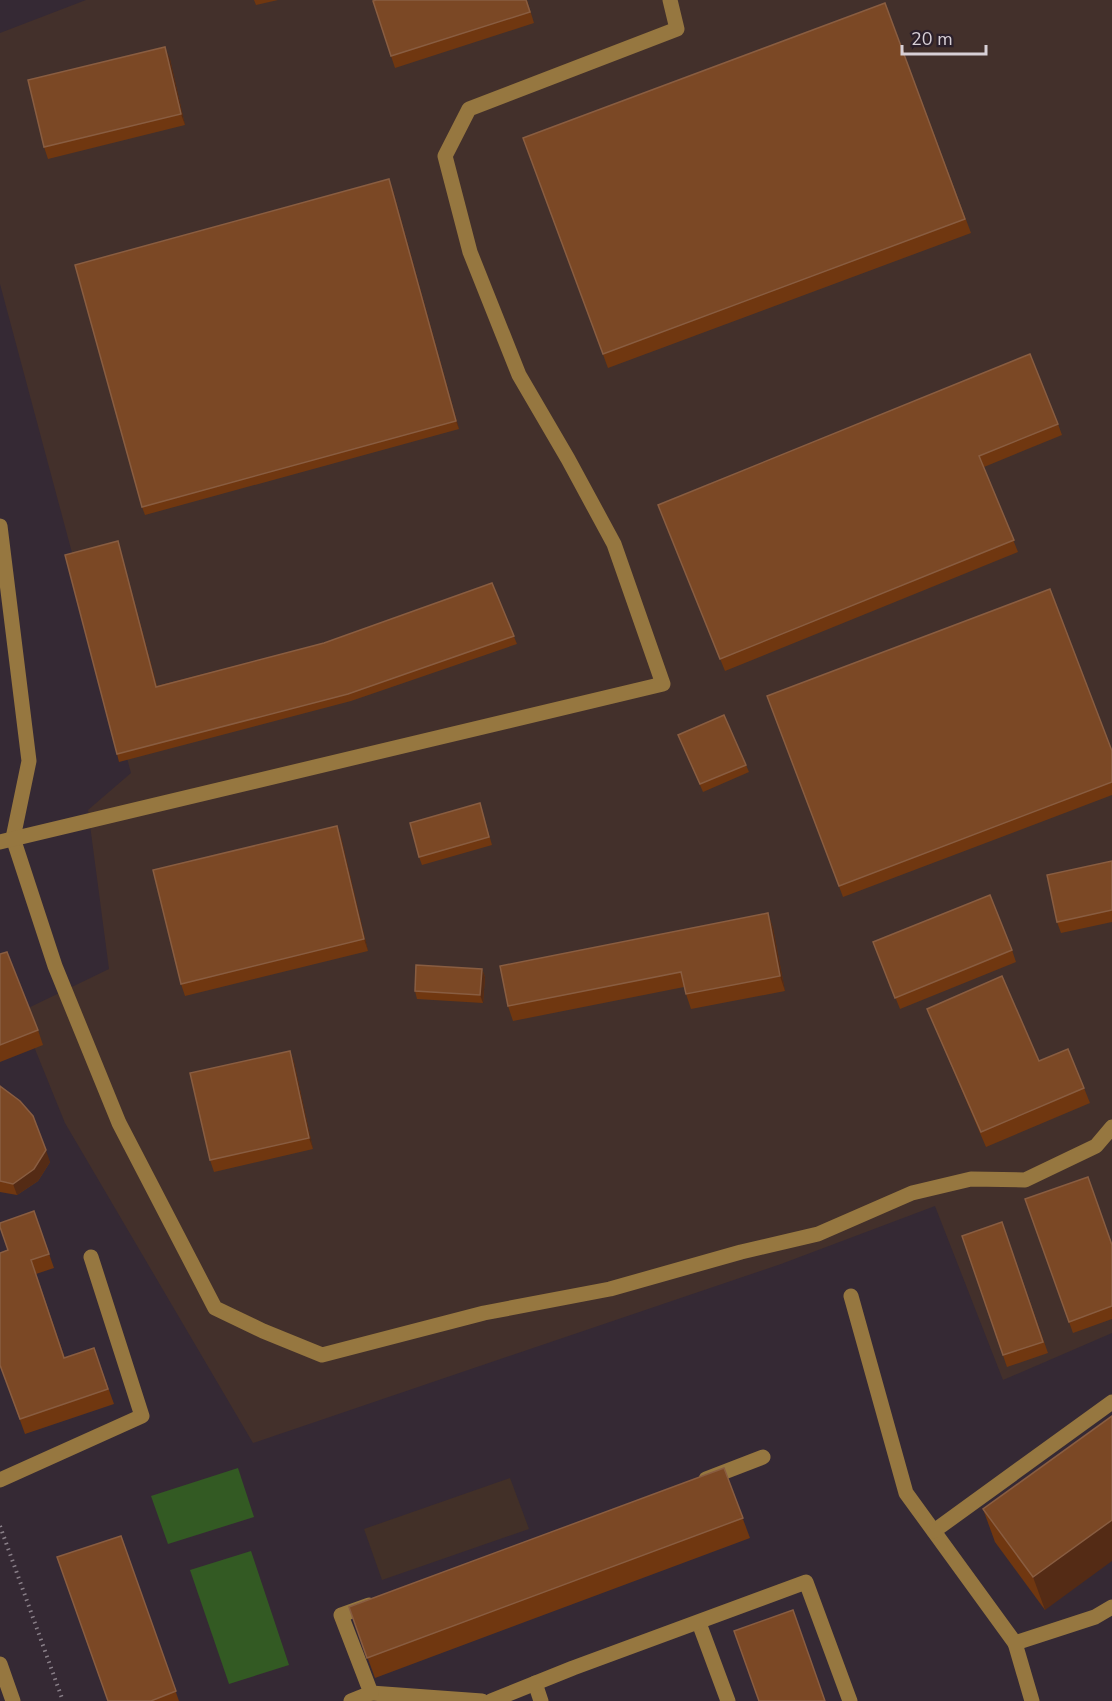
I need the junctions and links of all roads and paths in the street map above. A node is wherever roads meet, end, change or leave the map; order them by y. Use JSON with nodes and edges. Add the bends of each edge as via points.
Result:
{"nodes":[{"id":1,"x":670,"y":0,"type":"edge"},
{"id":2,"x":0,"y":526,"type":"edge"},
{"id":3,"x":7,"y":840,"type":"edge"},
{"id":4,"x":1112,"y":1127,"type":"edge"},
{"id":5,"x":90,"y":1257,"type":"dead end"},
{"id":6,"x":851,"y":1296,"type":"dead end"},
{"id":7,"x":1112,"y":1402,"type":"edge"},
{"id":8,"x":763,"y":1457,"type":"dead end"},
{"id":9,"x":0,"y":1480,"type":"edge"},
{"id":10,"x":697,"y":1482,"type":"edge"},
{"id":11,"x":0,"y":1526,"type":"edge"},
{"id":12,"x":934,"y":1531,"type":"junction"},
{"id":13,"x":385,"y":1598,"type":"edge"},
{"id":14,"x":1112,"y":1607,"type":"edge"},
{"id":15,"x":699,"y":1623,"type":"junction"},
{"id":16,"x":1015,"y":1643,"type":"junction"},
{"id":17,"x":0,"y":1664,"type":"edge"},
{"id":18,"x":535,"y":1683,"type":"junction"},
{"id":19,"x":371,"y":1693,"type":"junction"},
{"id":20,"x":13,"y":1701,"type":"edge"},
{"id":21,"x":63,"y":1701,"type":"edge"},
{"id":22,"x":351,"y":1701,"type":"edge"},
{"id":23,"x":482,"y":1701,"type":"edge"},
{"id":24,"x":491,"y":1701,"type":"edge"},
{"id":25,"x":541,"y":1701,"type":"edge"},
{"id":26,"x":728,"y":1701,"type":"edge"},
{"id":27,"x":850,"y":1701,"type":"edge"},
{"id":28,"x":1032,"y":1701,"type":"edge"}],
"edges":[{"from":1,"to":3,"type":"street","via":[[677,29],[469,109],[446,156],[470,252],[519,375],[614,544],[663,684]]},
{"from":2,"to":3,"type":"street","via":[[29,761]]},
{"from":3,"to":4,"type":"street","via":[[119,1123],[215,1308],[322,1355],[483,1313],[610,1289],[818,1234],[912,1193],[971,1179],[1025,1180],[1096,1146]]},
{"from":5,"to":9,"type":"street","via":[[142,1416]]},
{"from":6,"to":12,"type":"street","via":[[906,1493]]},
{"from":7,"to":12,"type":"street"},
{"from":8,"to":10,"type":"street"},
{"from":11,"to":21,"type":"path"},
{"from":12,"to":16,"type":"street"},
{"from":13,"to":19,"type":"street","via":[[341,1615]]},
{"from":14,"to":16,"type":"street","via":[[1095,1617]]},
{"from":15,"to":18,"type":"street"},
{"from":15,"to":26,"type":"street"},
{"from":15,"to":27,"type":"street","via":[[806,1582]]},
{"from":16,"to":28,"type":"street"},
{"from":17,"to":20,"type":"street"},
{"from":18,"to":24,"type":"street"},
{"from":18,"to":25,"type":"street"},
{"from":19,"to":22,"type":"street"},
{"from":19,"to":23,"type":"street"}]}
